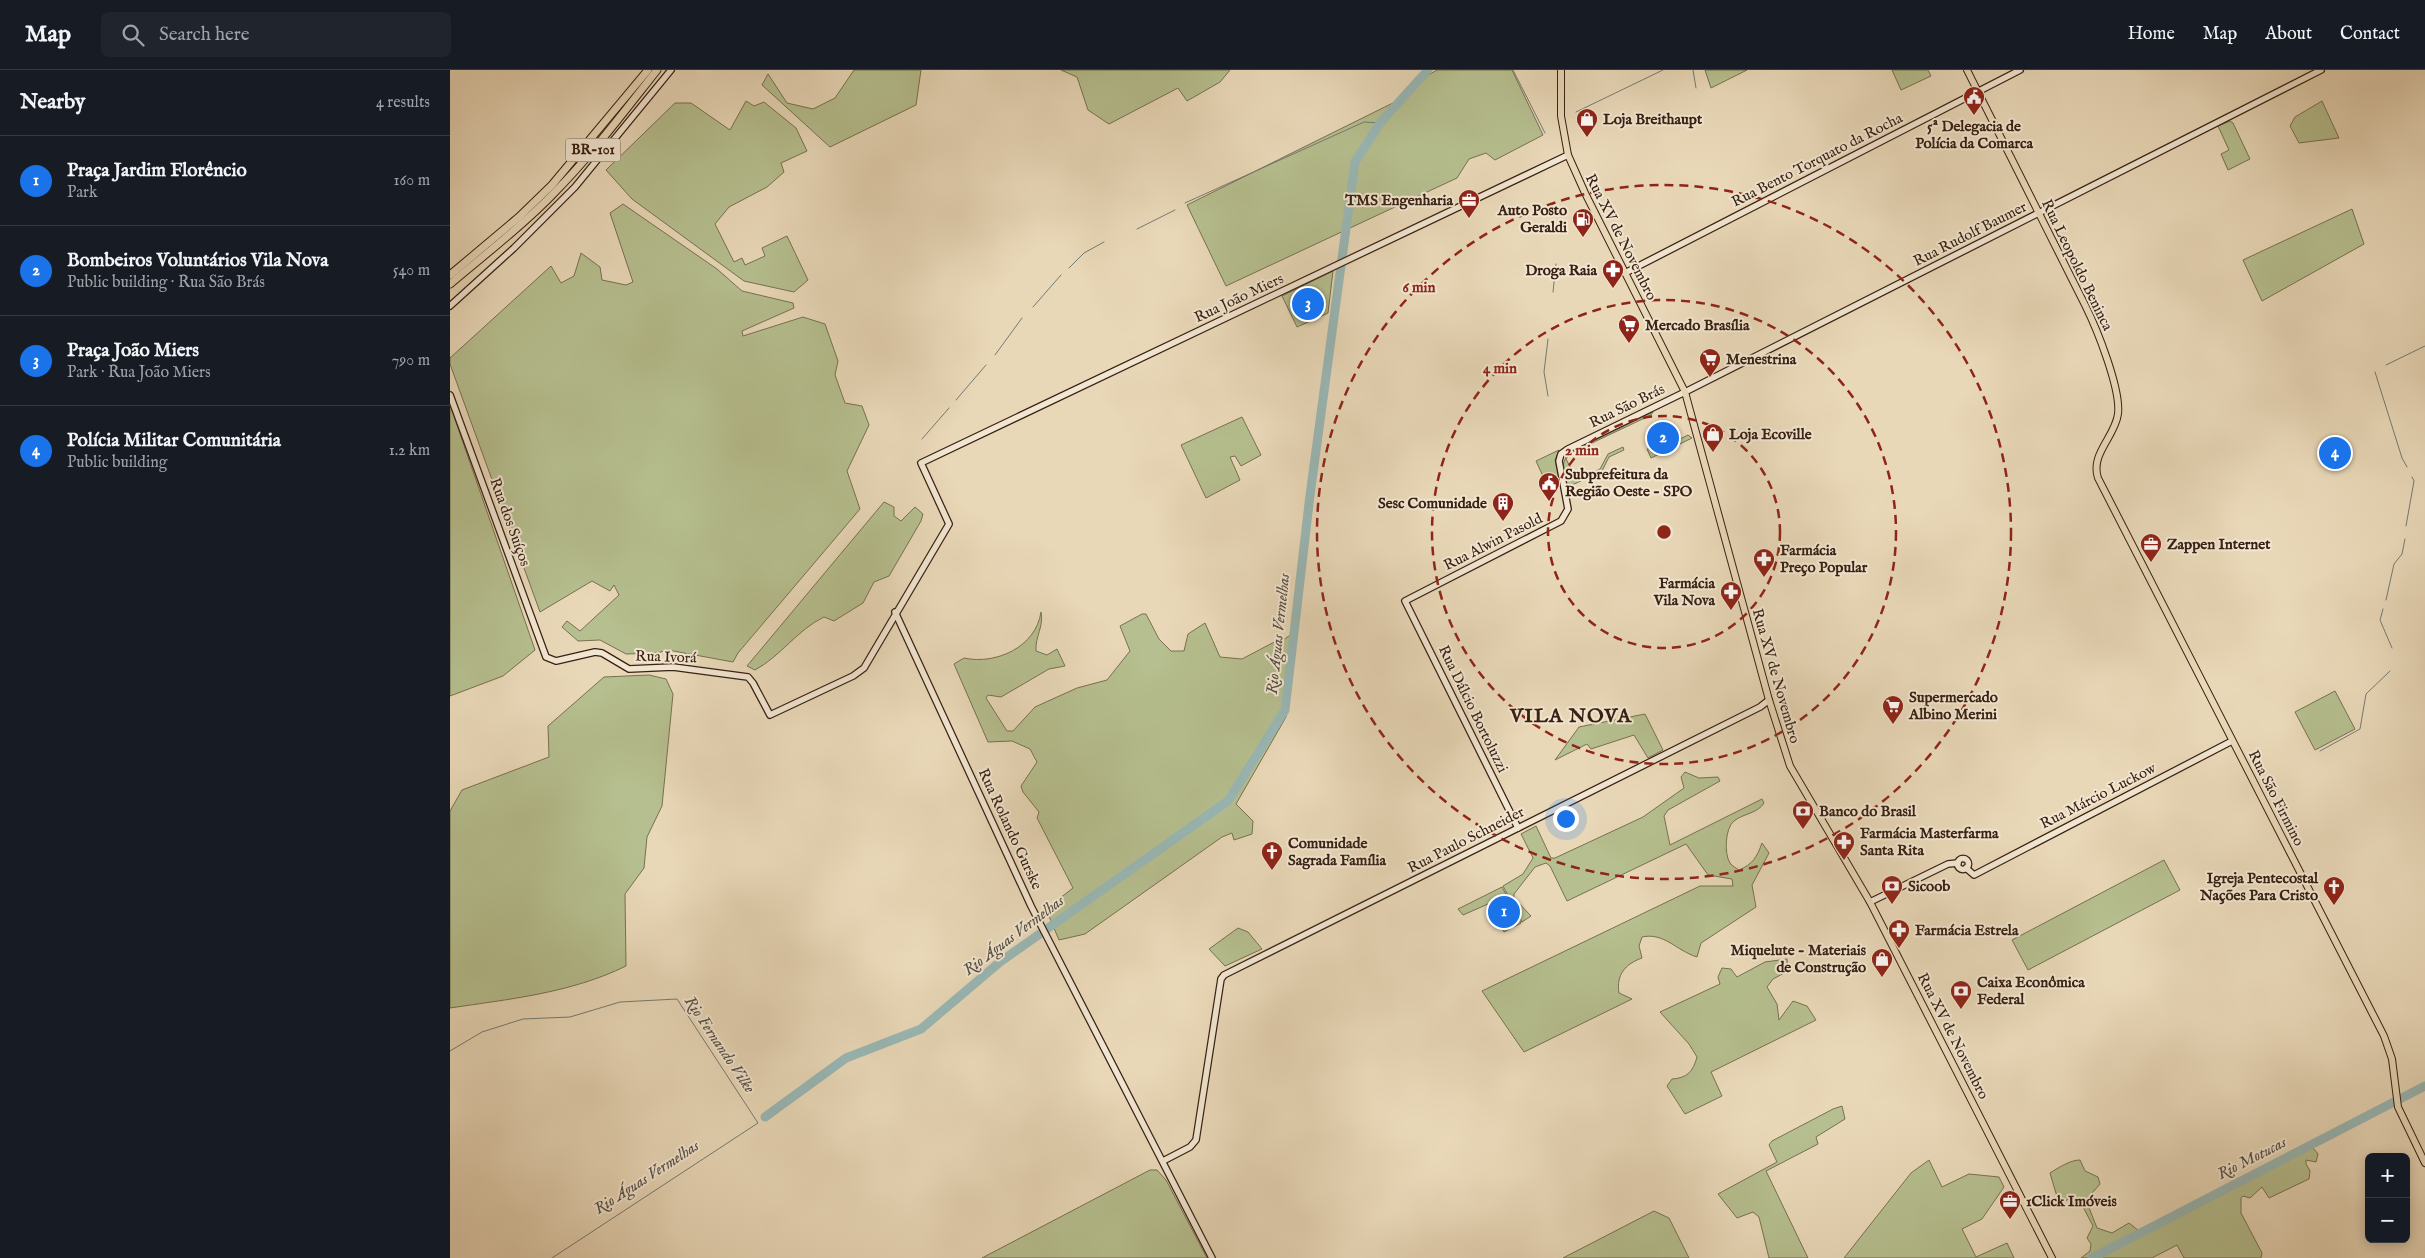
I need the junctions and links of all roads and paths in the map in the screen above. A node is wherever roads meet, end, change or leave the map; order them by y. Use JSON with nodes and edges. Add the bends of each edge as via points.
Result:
{"nodes":[{"id":1,"x":648,"y":70,"type":"edge"},
{"id":2,"x":657,"y":70,"type":"edge"},
{"id":3,"x":671,"y":70,"type":"edge"},
{"id":4,"x":1561,"y":70,"type":"edge"},
{"id":5,"x":1966,"y":70,"type":"edge"},
{"id":6,"x":2020,"y":70,"type":"edge"},
{"id":7,"x":2321,"y":70,"type":"edge"},
{"id":8,"x":1978,"y":91,"type":"junction"},
{"id":9,"x":1568,"y":155,"type":"junction"},
{"id":10,"x":2038,"y":213,"type":"junction"},
{"id":11,"x":1625,"y":273,"type":"junction"},
{"id":12,"x":450,"y":275,"type":"edge"},
{"id":13,"x":450,"y":284,"type":"edge"},
{"id":14,"x":450,"y":306,"type":"edge"},
{"id":15,"x":1685,"y":392,"type":"junction"},
{"id":16,"x":450,"y":395,"type":"edge"},
{"id":17,"x":1558,"y":461,"type":"joint"},
{"id":18,"x":2098,"y":478,"type":"joint"},
{"id":19,"x":1405,"y":600,"type":"joint"},
{"id":20,"x":895,"y":612,"type":"junction"},
{"id":21,"x":546,"y":657,"type":"joint"},
{"id":22,"x":1769,"y":700,"type":"junction"},
{"id":23,"x":2232,"y":740,"type":"junction"},
{"id":24,"x":1518,"y":828,"type":"junction"},
{"id":25,"x":1870,"y":902,"type":"junction"},
{"id":26,"x":1163,"y":1161,"type":"junction"},
{"id":27,"x":2425,"y":1163,"type":"edge"},
{"id":28,"x":1212,"y":1258,"type":"edge"},
{"id":29,"x":2052,"y":1258,"type":"edge"}],
"edges":[{"from":1,"to":12,"type":"highway","number":"BR-101","via":[[552,185]]},
{"from":2,"to":13,"type":"highway","number":"BR-101","via":[[560,186]]},
{"from":3,"to":14,"type":"street","via":[[564,199]]},
{"from":4,"to":9,"type":"main road","name":"Rua XV de Novembro","via":[[1561,116]]},
{"from":5,"to":8,"type":"main road","name":"Rua Leopoldo Beninca"},
{"from":6,"to":8,"type":"street","name":"Rua Bento Torquato da Rocha"},
{"from":7,"to":10,"type":"street","name":"Rua Rudolf Baumer"},
{"from":8,"to":10,"type":"main road","name":"Rua Leopoldo Beninca"},
{"from":8,"to":11,"type":"street","name":"Rua Bento Torquato da Rocha"},
{"from":9,"to":11,"type":"main road","name":"Rua XV de Novembro"},
{"from":9,"to":20,"type":"street","name":"Rua João Miers","via":[[922,463],[949,524]]},
{"from":10,"to":15,"type":"street","name":"Rua Rudolf Baumer"},
{"from":10,"to":18,"type":"main road","name":"Rua Leopoldo Beninca","via":[[2090,316],[2118,399],[2117,419],[2097,462]]},
{"from":11,"to":15,"type":"main road","name":"Rua XV de Novembro"},
{"from":15,"to":17,"type":"street","name":"Rua São Brás","via":[[1568,449]]},
{"from":15,"to":22,"type":"main road","name":"Rua XV de Novembro"},
{"from":16,"to":21,"type":"street","name":"Rua dos Suíços"},
{"from":17,"to":19,"type":"street","name":"Rua Alwin Pasold","via":[[1568,509],[1561,521]]},
{"from":18,"to":23,"type":"main road","name":"Rua São Firmino"},
{"from":19,"to":24,"type":"street","name":"Rua Dálcio Bortoluzzi"},
{"from":20,"to":21,"type":"street","name":"Rua Ivorá","via":[[864,668],[770,715],[748,678],[673,667],[629,670],[595,652],[556,661]]},
{"from":20,"to":26,"type":"street","name":"Rua Rolando Gurske","via":[[1042,927]]},
{"from":22,"to":24,"type":"street","name":"Rua Paulo Schneider"},
{"from":22,"to":25,"type":"main road","name":"Rua XV de Novembro","via":[[1795,778]]},
{"from":23,"to":25,"type":"street","name":"Rua Márcio Luckow","via":[[1974,875],[1966,868],[1968,863],[1965,859],[1960,859],[1958,863],[1948,864]]},
{"from":23,"to":27,"type":"main road","name":"Rua São Firmino","via":[[2386,1041],[2392,1059],[2398,1107]]},
{"from":24,"to":26,"type":"street","name":"Rua Paulo Schneider","via":[[1222,977],[1197,1136],[1190,1147]]},
{"from":25,"to":29,"type":"main road","name":"Rua XV de Novembro"},
{"from":26,"to":28,"type":"street"}]}
